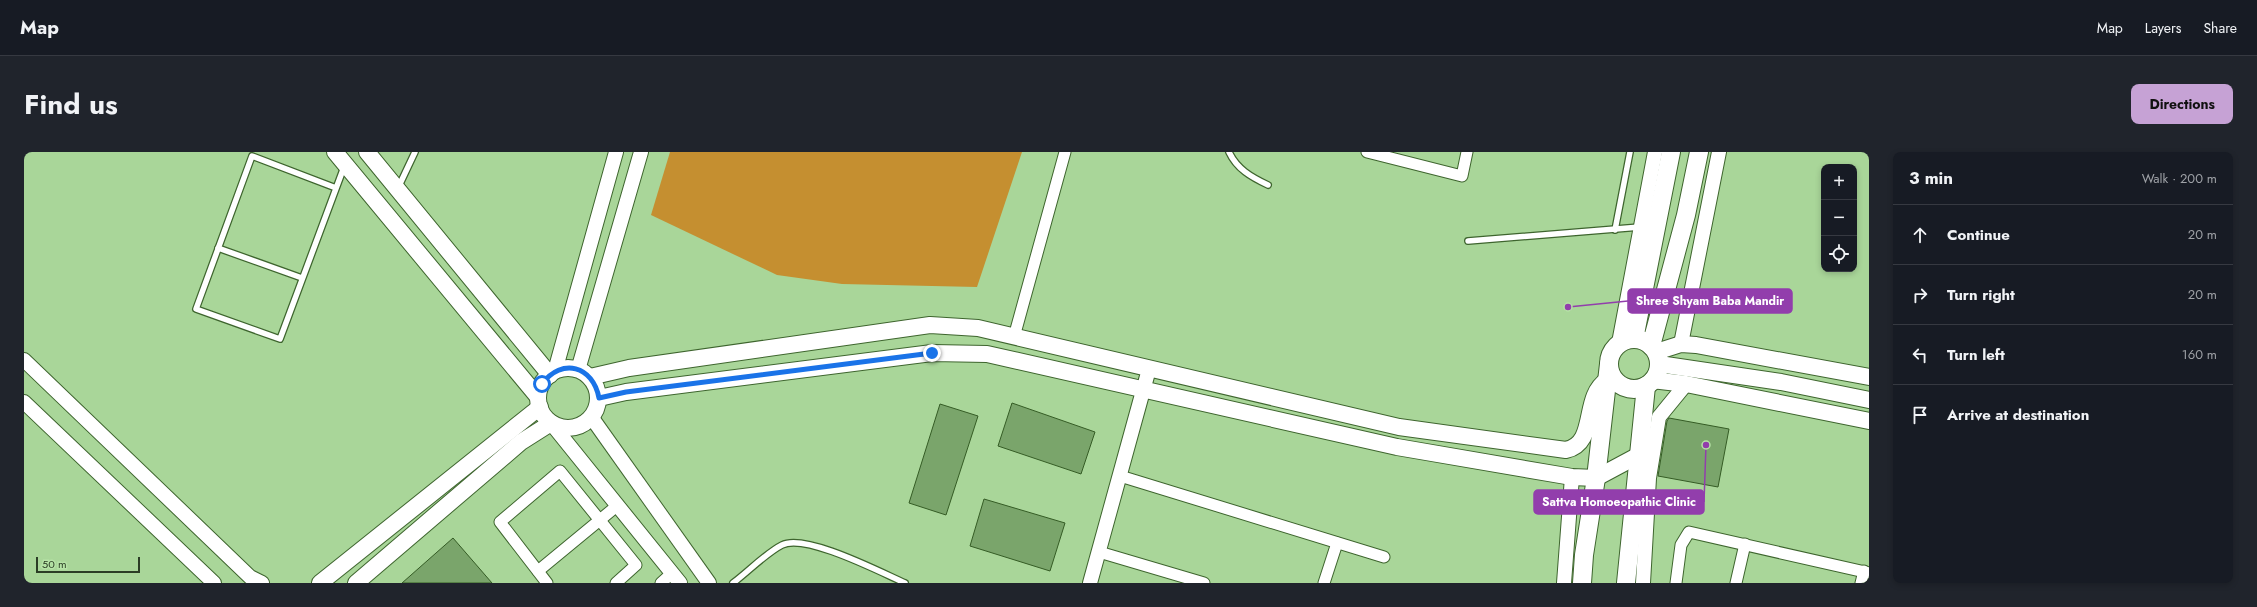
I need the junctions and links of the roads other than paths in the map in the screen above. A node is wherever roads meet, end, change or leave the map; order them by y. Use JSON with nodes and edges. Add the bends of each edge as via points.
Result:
{"nodes":[{"id":1,"x":335,"y":152,"type":"edge"},
{"id":2,"x":367,"y":152,"type":"edge"},
{"id":3,"x":415,"y":152,"type":"edge"},
{"id":4,"x":616,"y":152,"type":"edge"},
{"id":5,"x":641,"y":152,"type":"edge"},
{"id":6,"x":1065,"y":152,"type":"edge"},
{"id":7,"x":1229,"y":152,"type":"edge"},
{"id":8,"x":1367,"y":152,"type":"edge"},
{"id":9,"x":1467,"y":152,"type":"edge"},
{"id":10,"x":1630,"y":152,"type":"edge"},
{"id":11,"x":1655,"y":152,"type":"edge"},
{"id":12,"x":1671,"y":152,"type":"edge"},
{"id":13,"x":1699,"y":152,"type":"edge"},
{"id":14,"x":1719,"y":152,"type":"edge"},
{"id":15,"x":345,"y":165,"type":"junction"},
{"id":16,"x":1268,"y":184,"type":"dead end"},
{"id":17,"x":336,"y":188,"type":"junction"},
{"id":18,"x":397,"y":190,"type":"junction"},
{"id":19,"x":1640,"y":228,"type":"junction"},
{"id":20,"x":1615,"y":230,"type":"junction"},
{"id":21,"x":1468,"y":241,"type":"dead end"},
{"id":22,"x":218,"y":248,"type":"junction"},
{"id":23,"x":302,"y":278,"type":"junction"},
{"id":24,"x":1014,"y":337,"type":"junction"},
{"id":25,"x":1627,"y":341,"type":"junction"},
{"id":26,"x":1681,"y":344,"type":"junction"},
{"id":27,"x":1655,"y":354,"type":"junction"},
{"id":28,"x":24,"y":360,"type":"edge"},
{"id":29,"x":1149,"y":369,"type":"junction"},
{"id":30,"x":1608,"y":372,"type":"junction"},
{"id":31,"x":553,"y":373,"type":"junction"},
{"id":32,"x":584,"y":373,"type":"junction"},
{"id":33,"x":1869,"y":377,"type":"edge"},
{"id":34,"x":1649,"y":383,"type":"junction"},
{"id":35,"x":1686,"y":384,"type":"junction"},
{"id":36,"x":1144,"y":391,"type":"junction"},
{"id":37,"x":599,"y":398,"type":"junction"},
{"id":38,"x":1869,"y":400,"type":"edge"},
{"id":39,"x":24,"y":402,"type":"edge"},
{"id":40,"x":539,"y":402,"type":"junction"},
{"id":41,"x":592,"y":418,"type":"junction"},
{"id":42,"x":1869,"y":421,"type":"edge"},
{"id":43,"x":551,"y":423,"type":"junction"},
{"id":44,"x":1639,"y":455,"type":"junction"},
{"id":45,"x":1120,"y":476,"type":"junction"},
{"id":46,"x":1572,"y":477,"type":"junction"},
{"id":47,"x":1596,"y":478,"type":"junction"},
{"id":48,"x":618,"y":505,"type":"junction"},
{"id":49,"x":600,"y":519,"type":"junction"},
{"id":50,"x":1337,"y":543,"type":"junction"},
{"id":51,"x":1745,"y":544,"type":"junction"},
{"id":52,"x":1099,"y":552,"type":"junction"},
{"id":53,"x":1384,"y":557,"type":"dead end"},
{"id":54,"x":538,"y":571,"type":"junction"},
{"id":55,"x":1867,"y":572,"type":"edge"},
{"id":56,"x":676,"y":578,"type":"edge"},
{"id":57,"x":214,"y":583,"type":"edge"},
{"id":58,"x":262,"y":583,"type":"edge"},
{"id":59,"x":320,"y":583,"type":"edge"},
{"id":60,"x":356,"y":583,"type":"edge"},
{"id":61,"x":547,"y":583,"type":"edge"},
{"id":62,"x":616,"y":583,"type":"edge"},
{"id":63,"x":661,"y":583,"type":"edge"},
{"id":64,"x":709,"y":583,"type":"edge"},
{"id":65,"x":733,"y":583,"type":"edge"},
{"id":66,"x":905,"y":583,"type":"edge"},
{"id":67,"x":1090,"y":583,"type":"edge"},
{"id":68,"x":1204,"y":583,"type":"edge"},
{"id":69,"x":1324,"y":583,"type":"edge"},
{"id":70,"x":1564,"y":583,"type":"edge"},
{"id":71,"x":1582,"y":583,"type":"edge"},
{"id":72,"x":1626,"y":583,"type":"edge"},
{"id":73,"x":1643,"y":583,"type":"edge"},
{"id":74,"x":1676,"y":583,"type":"edge"},
{"id":75,"x":1736,"y":583,"type":"edge"},
{"id":76,"x":1861,"y":583,"type":"edge"}],
"edges":[{"from":1,"to":15,"type":"main road"},
{"from":2,"to":18,"type":"main road"},
{"from":3,"to":18,"type":"lane"},
{"from":4,"to":31,"type":"street"},
{"from":5,"to":32,"type":"street"},
{"from":6,"to":24,"type":"street"},
{"from":7,"to":16,"type":"lane","via":[[1238,166],[1250,176]]},
{"from":8,"to":9,"type":"street","via":[[1462,176]]},
{"from":10,"to":20,"type":"lane"},
{"from":11,"to":19,"type":"street"},
{"from":12,"to":25,"type":"main road"},
{"from":13,"to":27,"type":"main road"},
{"from":14,"to":26,"type":"street"},
{"from":15,"to":17,"type":"lane"},
{"from":15,"to":40,"type":"main road"},
{"from":17,"to":22,"type":"lane","via":[[252,156]]},
{"from":17,"to":23,"type":"lane"},
{"from":18,"to":31,"type":"main road"},
{"from":19,"to":20,"type":"lane"},
{"from":19,"to":25,"type":"street"},
{"from":20,"to":21,"type":"lane"},
{"from":22,"to":23,"type":"lane"},
{"from":22,"to":23,"type":"lane","via":[[196,309],[280,340]]},
{"from":24,"to":29,"type":"main road"},
{"from":24,"to":32,"type":"main road","via":[[978,328],[930,325]]},
{"from":25,"to":27,"type":"main road","via":[[1646,342]]},
{"from":25,"to":30,"type":"main road","via":[[1613,349]]},
{"from":26,"to":27,"type":"main road"},
{"from":26,"to":33,"type":"main road"},
{"from":27,"to":34,"type":"main road"},
{"from":27,"to":38,"type":"main road"},
{"from":28,"to":58,"type":"street","via":[[250,577]]},
{"from":29,"to":30,"type":"main road","via":[[1399,427],[1566,450],[1582,441],[1596,389]]},
{"from":29,"to":36,"type":"street"},
{"from":30,"to":34,"type":"main road","via":[[1621,386],[1634,389]]},
{"from":30,"to":47,"type":"main road"},
{"from":31,"to":32,"type":"main road","via":[[570,368]]},
{"from":31,"to":40,"type":"main road","via":[[542,384]]},
{"from":32,"to":37,"type":"main road","via":[[597,388]]},
{"from":34,"to":35,"type":"main road"},
{"from":34,"to":44,"type":"main road"},
{"from":35,"to":42,"type":"main road"},
{"from":35,"to":73,"type":"street","via":[[1659,417],[1649,478]]},
{"from":36,"to":37,"type":"main road","via":[[987,354],[932,353],[626,392]]},
{"from":36,"to":45,"type":"street"},
{"from":36,"to":46,"type":"main road","via":[[1398,448]]},
{"from":37,"to":41,"type":"main road"},
{"from":39,"to":57,"type":"street"},
{"from":40,"to":43,"type":"main road"},
{"from":40,"to":59,"type":"main road"},
{"from":41,"to":43,"type":"main road","via":[[574,428],[562,428]]},
{"from":41,"to":64,"type":"street"},
{"from":43,"to":48,"type":"street"},
{"from":43,"to":60,"type":"main road","via":[[521,442]]},
{"from":44,"to":47,"type":"main road"},
{"from":44,"to":72,"type":"main road"},
{"from":45,"to":50,"type":"street"},
{"from":45,"to":52,"type":"street"},
{"from":46,"to":47,"type":"main road"},
{"from":46,"to":70,"type":"street"},
{"from":47,"to":71,"type":"main road"},
{"from":48,"to":49,"type":"street"},
{"from":48,"to":56,"type":"street"},
{"from":49,"to":54,"type":"street"},
{"from":49,"to":54,"type":"street","via":[[560,470],[500,522]]},
{"from":49,"to":62,"type":"street","via":[[636,564]]},
{"from":50,"to":53,"type":"street"},
{"from":50,"to":69,"type":"street"},
{"from":51,"to":55,"type":"street"},
{"from":51,"to":74,"type":"street","via":[[1690,532],[1681,545]]},
{"from":51,"to":75,"type":"street"},
{"from":52,"to":67,"type":"street"},
{"from":52,"to":68,"type":"street"},
{"from":54,"to":61,"type":"street"},
{"from":55,"to":76,"type":"street"},
{"from":56,"to":63,"type":"street"},
{"from":65,"to":66,"type":"lane","via":[[782,545],[792,542],[828,550]]}]}
